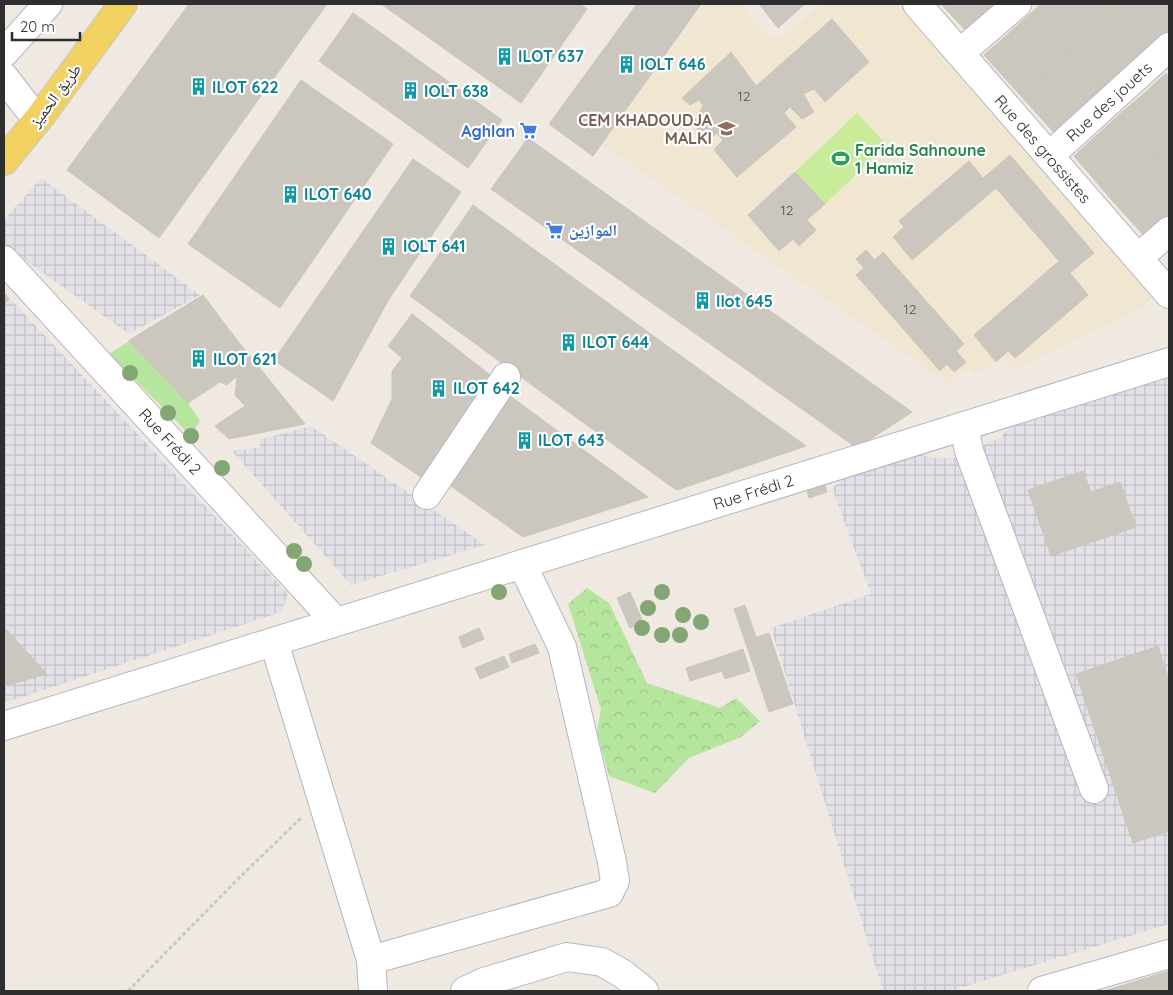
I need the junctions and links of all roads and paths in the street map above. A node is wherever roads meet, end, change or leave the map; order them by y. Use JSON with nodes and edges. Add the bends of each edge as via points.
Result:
{"nodes":[{"id":1,"x":48,"y":4,"type":"edge"},
{"id":2,"x":104,"y":4,"type":"edge"},
{"id":3,"x":123,"y":4,"type":"edge"},
{"id":4,"x":917,"y":4,"type":"edge"},
{"id":5,"x":1017,"y":4,"type":"edge"},
{"id":6,"x":1169,"y":47,"type":"edge"},
{"id":7,"x":960,"y":53,"type":"junction"},
{"id":8,"x":4,"y":54,"type":"edge"},
{"id":9,"x":4,"y":77,"type":"edge"},
{"id":10,"x":28,"y":108,"type":"junction"},
{"id":11,"x":4,"y":137,"type":"edge"},
{"id":12,"x":1049,"y":156,"type":"junction"},
{"id":13,"x":4,"y":161,"type":"edge"},
{"id":14,"x":1169,"y":231,"type":"edge"},
{"id":15,"x":1138,"y":258,"type":"junction"},
{"id":16,"x":4,"y":260,"type":"edge"},
{"id":17,"x":1169,"y":294,"type":"edge"},
{"id":18,"x":1169,"y":362,"type":"edge"},
{"id":19,"x":506,"y":377,"type":"dead end"},
{"id":20,"x":964,"y":426,"type":"junction"},
{"id":21,"x":427,"y":495,"type":"dead end"},
{"id":22,"x":522,"y":564,"type":"junction"},
{"id":23,"x":336,"y":622,"type":"junction"},
{"id":24,"x":274,"y":642,"type":"junction"},
{"id":25,"x":4,"y":726,"type":"edge"},
{"id":26,"x":1094,"y":789,"type":"dead end"},
{"id":27,"x":322,"y":797,"type":"junction"},
{"id":28,"x":1169,"y":954,"type":"edge"},
{"id":29,"x":371,"y":960,"type":"junction"},
{"id":30,"x":128,"y":991,"type":"edge"},
{"id":31,"x":373,"y":991,"type":"edge"},
{"id":32,"x":465,"y":991,"type":"edge"},
{"id":33,"x":644,"y":991,"type":"edge"},
{"id":34,"x":1042,"y":991,"type":"edge"}],
"edges":[{"from":1,"to":8,"type":"street"},
{"from":2,"to":10,"type":"main road","name":"طريق الحميز"},
{"from":3,"to":13,"type":"main road","name":"طريق الحميز"},
{"from":4,"to":7,"type":"street","name":"Rue des grossistes"},
{"from":5,"to":7,"type":"street"},
{"from":6,"to":12,"type":"street","name":"Rue des jouets"},
{"from":7,"to":12,"type":"street","name":"Rue des grossistes"},
{"from":9,"to":10,"type":"street"},
{"from":10,"to":11,"type":"main road","name":"طريق الحميز"},
{"from":12,"to":15,"type":"street","name":"Rue des grossistes"},
{"from":14,"to":15,"type":"street"},
{"from":15,"to":17,"type":"street","name":"Rue des grossistes"},
{"from":16,"to":23,"type":"street","name":"Rue Frédi 2"},
{"from":18,"to":20,"type":"street","name":"Rue Frédi 2"},
{"from":19,"to":21,"type":"street"},
{"from":20,"to":22,"type":"street","name":"Rue Frédi 2"},
{"from":20,"to":26,"type":"street","via":[[969,451]]},
{"from":22,"to":23,"type":"street","name":"Rue Frédi 2"},
{"from":22,"to":29,"type":"street","via":[[562,647],[615,882],[609,893]]},
{"from":23,"to":24,"type":"street","name":"Rue Frédi 2"},
{"from":24,"to":25,"type":"street","name":"Rue Frédi 2"},
{"from":24,"to":27,"type":"street"},
{"from":27,"to":29,"type":"street"},
{"from":27,"to":30,"type":"path"},
{"from":28,"to":34,"type":"street"},
{"from":29,"to":31,"type":"street"},
{"from":32,"to":33,"type":"street","via":[[484,982],[567,957],[602,962]]}]}
